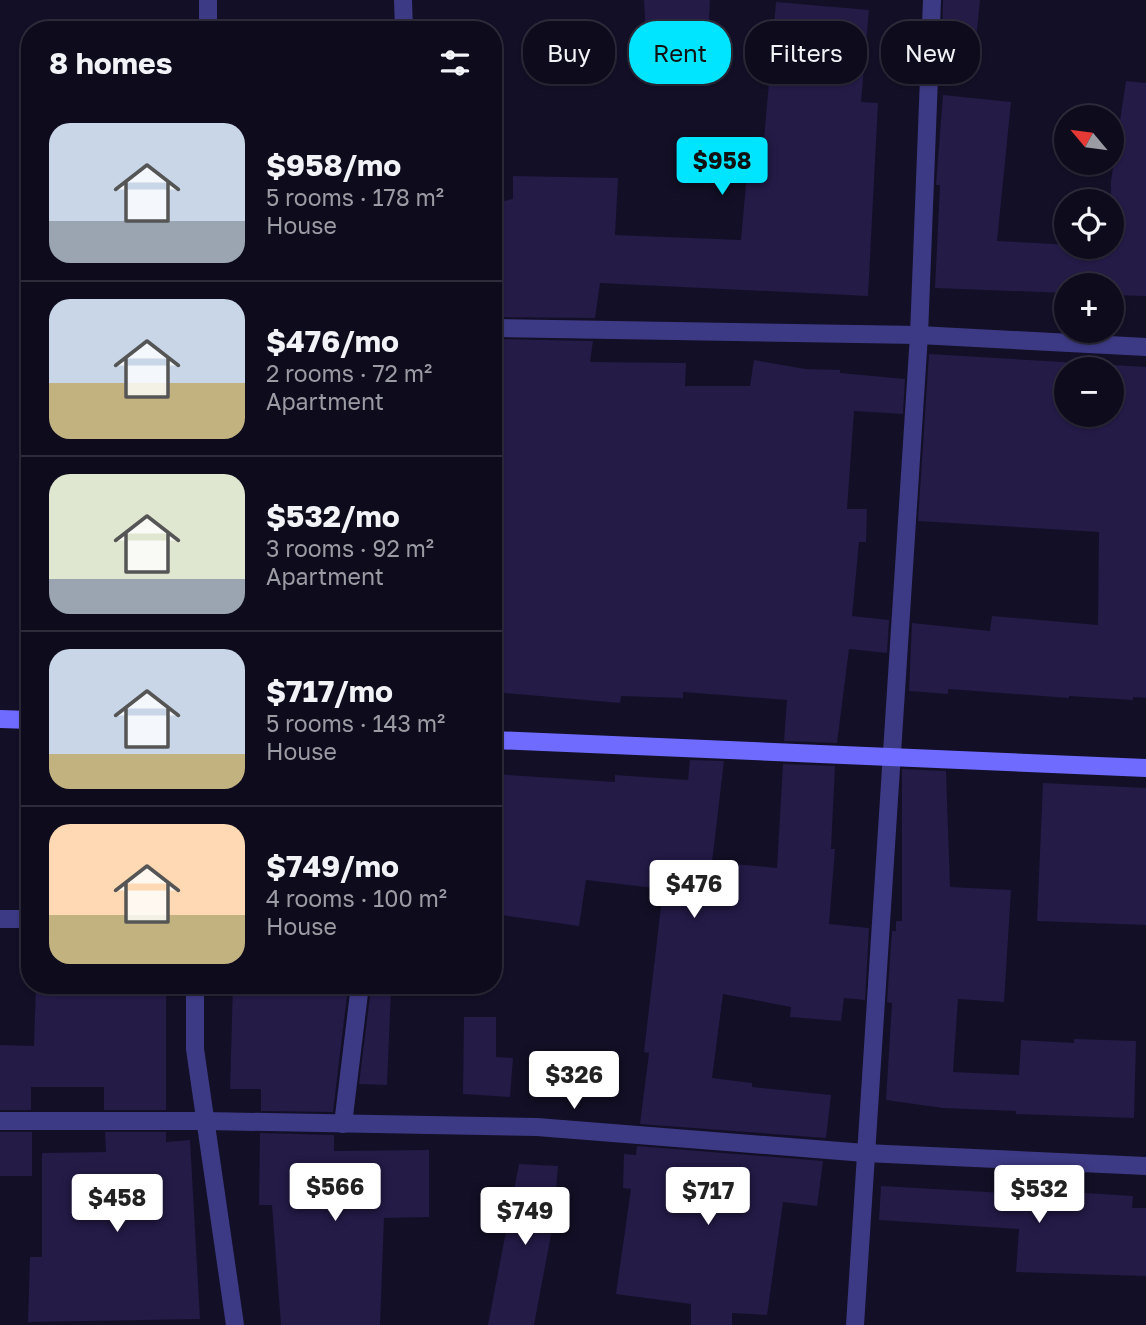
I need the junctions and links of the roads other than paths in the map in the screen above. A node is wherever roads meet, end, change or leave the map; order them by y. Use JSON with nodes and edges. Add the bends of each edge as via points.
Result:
{"nodes":[{"id":1,"x":208,"y":0,"type":"edge"},
{"id":2,"x":403,"y":0,"type":"edge"},
{"id":3,"x":932,"y":0,"type":"edge"},
{"id":4,"x":208,"y":21,"type":"edge"},
{"id":5,"x":404,"y":21,"type":"edge"},
{"id":6,"x":502,"y":328,"type":"edge"},
{"id":7,"x":919,"y":335,"type":"junction"},
{"id":8,"x":1146,"y":347,"type":"edge"},
{"id":9,"x":0,"y":719,"type":"edge"},
{"id":10,"x":21,"y":720,"type":"edge"},
{"id":11,"x":502,"y":740,"type":"edge"},
{"id":12,"x":889,"y":757,"type":"junction"},
{"id":13,"x":1146,"y":768,"type":"edge"},
{"id":14,"x":0,"y":919,"type":"edge"},
{"id":15,"x":21,"y":919,"type":"edge"},
{"id":16,"x":195,"y":994,"type":"edge"},
{"id":17,"x":358,"y":994,"type":"edge"},
{"id":18,"x":0,"y":1121,"type":"edge"},
{"id":19,"x":206,"y":1121,"type":"junction"},
{"id":20,"x":343,"y":1124,"type":"junction"},
{"id":21,"x":865,"y":1153,"type":"junction"},
{"id":22,"x":1146,"y":1167,"type":"edge"},
{"id":23,"x":235,"y":1325,"type":"edge"},
{"id":24,"x":855,"y":1325,"type":"edge"}],
"edges":[{"from":1,"to":4,"type":"street"},
{"from":2,"to":5,"type":"street"},
{"from":3,"to":7,"type":"street"},
{"from":6,"to":7,"type":"street"},
{"from":7,"to":8,"type":"street"},
{"from":7,"to":12,"type":"street"},
{"from":9,"to":10,"type":"main road"},
{"from":11,"to":12,"type":"main road"},
{"from":12,"to":13,"type":"main road"},
{"from":12,"to":21,"type":"street"},
{"from":14,"to":15,"type":"street"},
{"from":16,"to":19,"type":"street","via":[[195,1049]]},
{"from":17,"to":20,"type":"street"},
{"from":18,"to":19,"type":"street"},
{"from":19,"to":20,"type":"street"},
{"from":19,"to":23,"type":"street"},
{"from":20,"to":21,"type":"street","via":[[537,1127]]},
{"from":21,"to":22,"type":"street"},
{"from":21,"to":24,"type":"street"}]}
